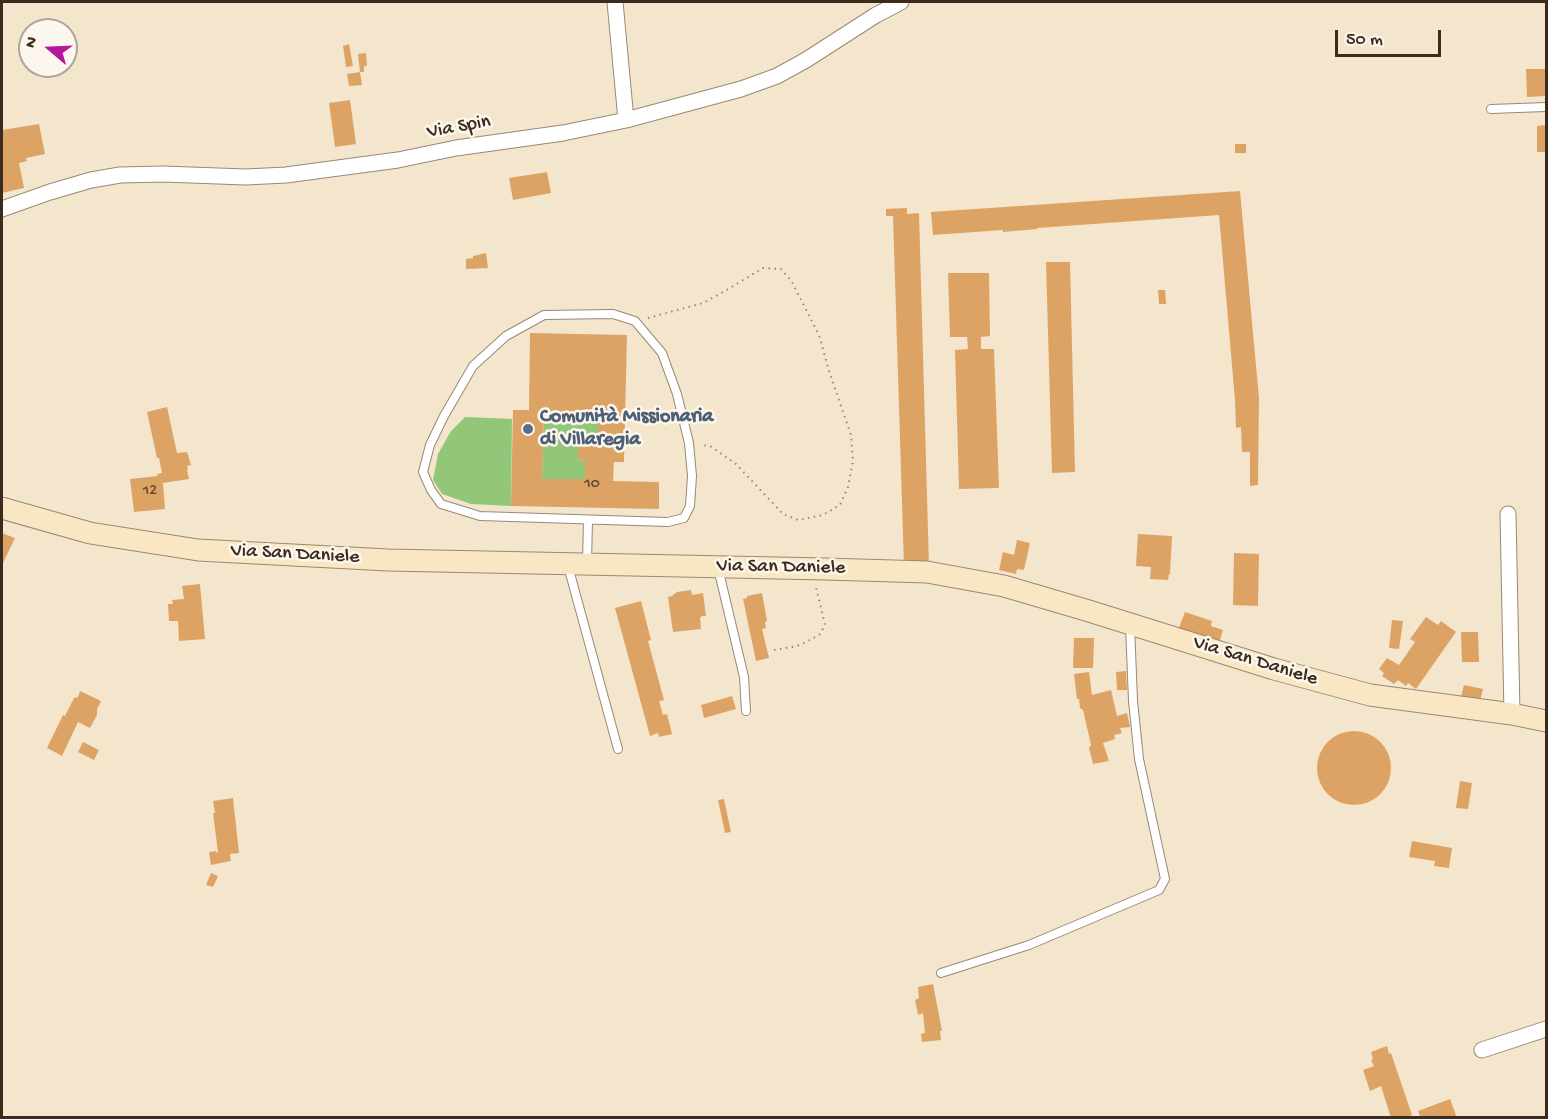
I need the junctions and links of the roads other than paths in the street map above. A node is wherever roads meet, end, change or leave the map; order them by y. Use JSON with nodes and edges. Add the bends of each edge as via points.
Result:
{"nodes":[{"id":1,"x":615,"y":2,"type":"edge"},
{"id":2,"x":901,"y":2,"type":"edge"},
{"id":3,"x":1546,"y":107,"type":"edge"},
{"id":4,"x":1491,"y":109,"type":"dead end"},
{"id":5,"x":626,"y":120,"type":"junction"},
{"id":6,"x":2,"y":209,"type":"edge"},
{"id":7,"x":2,"y":508,"type":"edge"},
{"id":8,"x":1508,"y":514,"type":"dead end"},
{"id":9,"x":588,"y":520,"type":"junction"},
{"id":10,"x":578,"y":564,"type":"junction"},
{"id":11,"x":718,"y":567,"type":"junction"},
{"id":12,"x":1130,"y":624,"type":"junction"},
{"id":13,"x":746,"y":711,"type":"dead end"},
{"id":14,"x":1512,"y":714,"type":"junction"},
{"id":15,"x":1546,"y":721,"type":"edge"},
{"id":16,"x":618,"y":749,"type":"dead end"},
{"id":17,"x":941,"y":973,"type":"dead end"},
{"id":18,"x":1546,"y":1029,"type":"edge"},
{"id":19,"x":1482,"y":1050,"type":"dead end"}],
"edges":[{"from":1,"to":5,"type":"street"},
{"from":2,"to":5,"type":"street","name":"Via Spin","via":[[777,76]]},
{"from":3,"to":4,"type":"lane"},
{"from":5,"to":6,"type":"street","name":"Via Spin","via":[[398,160],[285,175],[120,175]]},
{"from":7,"to":10,"type":"street","name":"Via San Daniele","via":[[90,533],[198,550],[387,560]]},
{"from":8,"to":14,"type":"street"},
{"from":9,"to":9,"type":"lane","via":[[668,522],[684,518],[690,506],[693,476],[689,443],[662,353],[635,321],[613,314],[544,315],[506,336],[473,366],[430,445],[423,472],[441,504],[480,516]]},
{"from":9,"to":10,"type":"lane"},
{"from":10,"to":11,"type":"street","name":"Via San Daniele"},
{"from":10,"to":16,"type":"lane"},
{"from":11,"to":12,"type":"street","name":"Via San Daniele","via":[[927,572],[1004,586]]},
{"from":11,"to":13,"type":"lane","via":[[744,677]]},
{"from":12,"to":14,"type":"street","name":"Via San Daniele","via":[[1371,695]]},
{"from":12,"to":17,"type":"lane","via":[[1138,759],[1165,879],[1159,890],[1029,945]]},
{"from":14,"to":15,"type":"street","name":"Via San Daniele"},
{"from":18,"to":19,"type":"street"}]}
